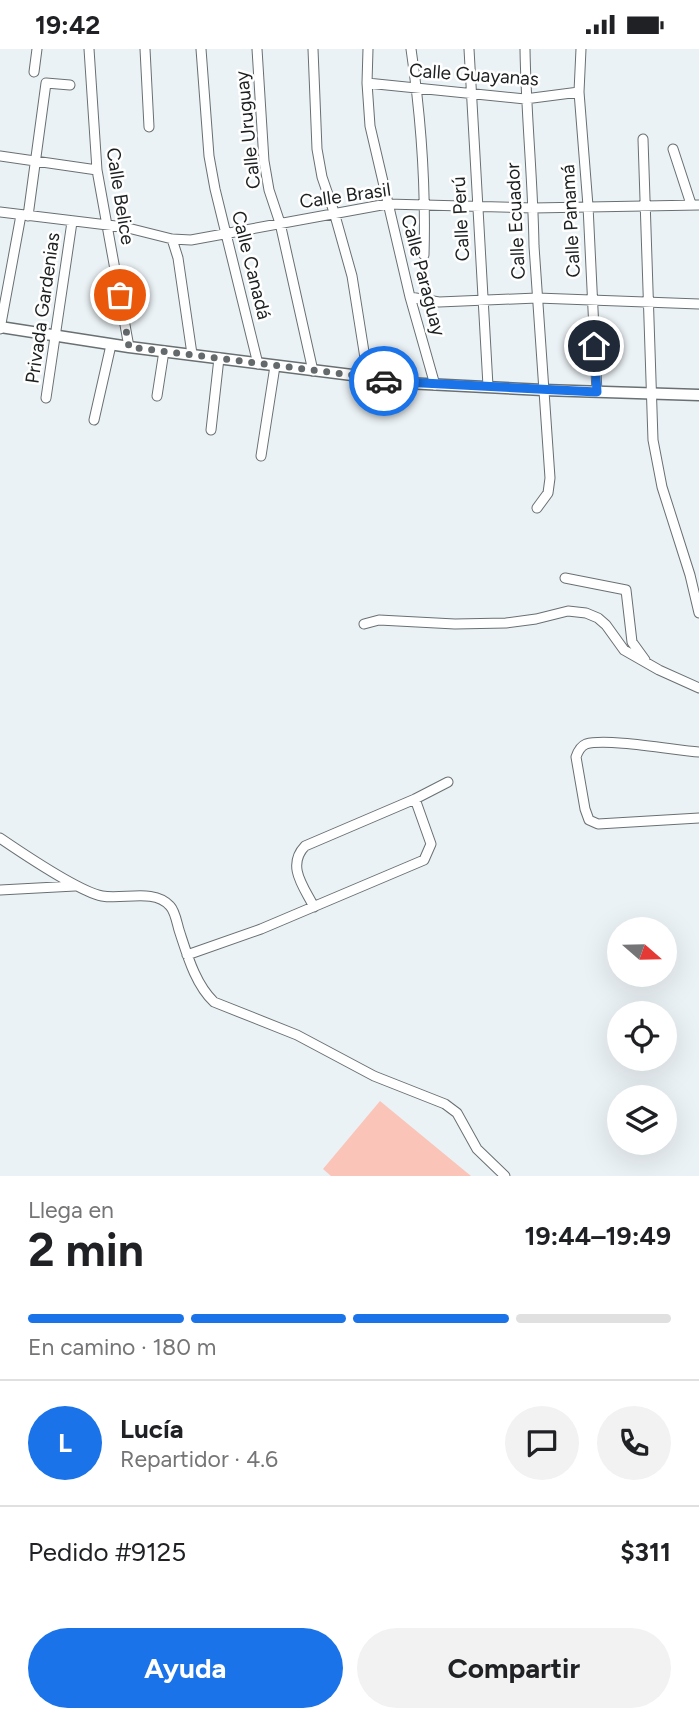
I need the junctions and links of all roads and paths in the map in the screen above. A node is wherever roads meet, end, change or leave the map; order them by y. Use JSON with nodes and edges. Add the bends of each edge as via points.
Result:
{"nodes":[{"id":1,"x":37,"y":49,"type":"edge"},
{"id":2,"x":89,"y":49,"type":"edge"},
{"id":3,"x":145,"y":49,"type":"edge"},
{"id":4,"x":201,"y":49,"type":"edge"},
{"id":5,"x":257,"y":49,"type":"edge"},
{"id":6,"x":313,"y":49,"type":"edge"},
{"id":7,"x":368,"y":49,"type":"edge"},
{"id":8,"x":411,"y":49,"type":"edge"},
{"id":9,"x":469,"y":49,"type":"edge"},
{"id":10,"x":525,"y":49,"type":"edge"},
{"id":11,"x":581,"y":49,"type":"edge"},
{"id":12,"x":34,"y":72,"type":"dead end"},
{"id":13,"x":367,"y":83,"type":"junction"},
{"id":14,"x":70,"y":86,"type":"dead end"},
{"id":15,"x":417,"y":89,"type":"junction"},
{"id":16,"x":579,"y":92,"type":"junction"},
{"id":17,"x":470,"y":93,"type":"junction"},
{"id":18,"x":525,"y":99,"type":"junction"},
{"id":19,"x":149,"y":127,"type":"dead end"},
{"id":20,"x":643,"y":139,"type":"dead end"},
{"id":21,"x":673,"y":149,"type":"dead end"},
{"id":22,"x":0,"y":156,"type":"edge"},
{"id":23,"x":34,"y":161,"type":"junction"},
{"id":24,"x":97,"y":170,"type":"junction"},
{"id":25,"x":387,"y":204,"type":"junction"},
{"id":26,"x":695,"y":204,"type":"edge"},
{"id":27,"x":644,"y":205,"type":"junction"},
{"id":28,"x":426,"y":206,"type":"junction"},
{"id":29,"x":477,"y":206,"type":"junction"},
{"id":30,"x":588,"y":206,"type":"junction"},
{"id":31,"x":533,"y":208,"type":"junction"},
{"id":32,"x":0,"y":212,"type":"edge"},
{"id":33,"x":334,"y":212,"type":"junction"},
{"id":34,"x":25,"y":216,"type":"junction"},
{"id":35,"x":72,"y":222,"type":"junction"},
{"id":36,"x":281,"y":223,"type":"junction"},
{"id":37,"x":107,"y":225,"type":"junction"},
{"id":38,"x":226,"y":232,"type":"junction"},
{"id":39,"x":172,"y":239,"type":"junction"},
{"id":40,"x":424,"y":255,"type":"dead end"},
{"id":41,"x":410,"y":297,"type":"junction"},
{"id":42,"x":537,"y":299,"type":"junction"},
{"id":43,"x":592,"y":300,"type":"junction"},
{"id":44,"x":482,"y":301,"type":"junction"},
{"id":45,"x":648,"y":301,"type":"junction"},
{"id":46,"x":699,"y":304,"type":"edge"},
{"id":47,"x":0,"y":328,"type":"edge"},
{"id":48,"x":55,"y":336,"type":"junction"},
{"id":49,"x":111,"y":345,"type":"junction"},
{"id":50,"x":129,"y":347,"type":"junction"},
{"id":51,"x":164,"y":351,"type":"junction"},
{"id":52,"x":192,"y":354,"type":"junction"},
{"id":53,"x":219,"y":358,"type":"junction"},
{"id":54,"x":258,"y":364,"type":"junction"},
{"id":55,"x":275,"y":366,"type":"junction"},
{"id":56,"x":313,"y":371,"type":"junction"},
{"id":57,"x":368,"y":377,"type":"junction"},
{"id":58,"x":436,"y":384,"type":"junction"},
{"id":59,"x":488,"y":386,"type":"junction"},
{"id":60,"x":543,"y":390,"type":"junction"},
{"id":61,"x":597,"y":392,"type":"junction"},
{"id":62,"x":652,"y":394,"type":"junction"},
{"id":63,"x":699,"y":395,"type":"edge"},
{"id":64,"x":157,"y":396,"type":"dead end"},
{"id":65,"x":46,"y":398,"type":"dead end"},
{"id":66,"x":94,"y":420,"type":"dead end"},
{"id":67,"x":211,"y":430,"type":"dead end"},
{"id":68,"x":261,"y":456,"type":"dead end"},
{"id":69,"x":537,"y":508,"type":"dead end"},
{"id":70,"x":565,"y":578,"type":"dead end"},
{"id":71,"x":699,"y":613,"type":"edge"},
{"id":72,"x":364,"y":624,"type":"dead end"},
{"id":73,"x":645,"y":661,"type":"junction"},
{"id":74,"x":699,"y":688,"type":"edge"},
{"id":75,"x":699,"y":752,"type":"edge"},
{"id":76,"x":448,"y":782,"type":"dead end"},
{"id":77,"x":415,"y":799,"type":"junction"},
{"id":78,"x":699,"y":818,"type":"edge"},
{"id":79,"x":0,"y":838,"type":"edge"},
{"id":80,"x":77,"y":885,"type":"junction"},
{"id":81,"x":0,"y":890,"type":"edge"},
{"id":82,"x":314,"y":907,"type":"junction"},
{"id":83,"x":187,"y":955,"type":"junction"},
{"id":84,"x":505,"y":1176,"type":"edge"}],
"edges":[{"from":1,"to":12,"type":"street"},
{"from":2,"to":24,"type":"street","name":"Calle Belice"},
{"from":3,"to":19,"type":"street"},
{"from":4,"to":38,"type":"street","name":"Calle Canadá","via":[[209,156]]},
{"from":5,"to":36,"type":"street","name":"Calle Uruguay","via":[[268,190]]},
{"from":6,"to":33,"type":"street","via":[[317,149]]},
{"from":7,"to":13,"type":"street","name":"Calle Paraguay"},
{"from":8,"to":15,"type":"street"},
{"from":9,"to":17,"type":"street","name":"Calle Perú"},
{"from":10,"to":18,"type":"street","name":"Calle Ecuador"},
{"from":11,"to":16,"type":"street","name":"Calle Panamá"},
{"from":13,"to":15,"type":"street","name":"Calle Guayanas"},
{"from":13,"to":25,"type":"street","name":"Calle Paraguay","via":[[370,126]]},
{"from":14,"to":23,"type":"street","via":[[46,83]]},
{"from":15,"to":17,"type":"street","name":"Calle Guayanas"},
{"from":15,"to":28,"type":"street"},
{"from":16,"to":18,"type":"street","name":"Calle Guayanas"},
{"from":16,"to":30,"type":"street","name":"Calle Panamá"},
{"from":17,"to":18,"type":"street","name":"Calle Guayanas"},
{"from":17,"to":29,"type":"street","name":"Calle Perú"},
{"from":18,"to":31,"type":"street","name":"Calle Ecuador"},
{"from":20,"to":27,"type":"street"},
{"from":21,"to":26,"type":"street"},
{"from":22,"to":23,"type":"street"},
{"from":23,"to":24,"type":"street"},
{"from":23,"to":34,"type":"street"},
{"from":24,"to":37,"type":"street","name":"Calle Belice"},
{"from":25,"to":28,"type":"street","name":"Calle Brasil"},
{"from":25,"to":33,"type":"street","name":"Calle Brasil"},
{"from":25,"to":41,"type":"street","name":"Calle Paraguay"},
{"from":26,"to":27,"type":"street","name":"Calle Brasil"},
{"from":27,"to":30,"type":"street","name":"Calle Brasil"},
{"from":27,"to":45,"type":"street"},
{"from":28,"to":29,"type":"street","name":"Calle Brasil"},
{"from":28,"to":40,"type":"street"},
{"from":29,"to":31,"type":"street","name":"Calle Brasil"},
{"from":29,"to":44,"type":"street","name":"Calle Perú"},
{"from":30,"to":31,"type":"street","name":"Calle Brasil"},
{"from":30,"to":43,"type":"street","name":"Calle Panamá"},
{"from":31,"to":42,"type":"street","name":"Calle Ecuador"},
{"from":32,"to":34,"type":"street","name":"Calle Brasil"},
{"from":33,"to":36,"type":"street","name":"Calle Brasil"},
{"from":33,"to":57,"type":"street","via":[[352,276]]},
{"from":34,"to":35,"type":"street","name":"Calle Brasil"},
{"from":34,"to":47,"type":"street"},
{"from":35,"to":37,"type":"street","name":"Calle Brasil"},
{"from":35,"to":48,"type":"street","name":"Privada Gardenias"},
{"from":36,"to":38,"type":"street","name":"Calle Brasil"},
{"from":36,"to":56,"type":"street","name":"Calle Uruguay"},
{"from":37,"to":39,"type":"street","name":"Calle Brasil"},
{"from":37,"to":50,"type":"street","name":"Calle Belice"},
{"from":38,"to":39,"type":"street","name":"Calle Brasil"},
{"from":38,"to":54,"type":"street","name":"Calle Canadá"},
{"from":39,"to":52,"type":"street"},
{"from":41,"to":44,"type":"street"},
{"from":41,"to":58,"type":"street","name":"Calle Paraguay"},
{"from":42,"to":43,"type":"street"},
{"from":42,"to":44,"type":"street"},
{"from":42,"to":60,"type":"street","name":"Calle Ecuador"},
{"from":43,"to":45,"type":"street"},
{"from":43,"to":61,"type":"street","name":"Calle Panamá"},
{"from":44,"to":59,"type":"street","name":"Calle Perú"},
{"from":45,"to":46,"type":"street"},
{"from":45,"to":62,"type":"street"},
{"from":47,"to":48,"type":"street"},
{"from":48,"to":49,"type":"street"},
{"from":48,"to":65,"type":"street","name":"Privada Gardenias"},
{"from":49,"to":50,"type":"street"},
{"from":49,"to":66,"type":"street"},
{"from":50,"to":51,"type":"street"},
{"from":51,"to":52,"type":"street"},
{"from":51,"to":64,"type":"street"},
{"from":52,"to":53,"type":"street"},
{"from":53,"to":54,"type":"street"},
{"from":53,"to":67,"type":"street"},
{"from":54,"to":55,"type":"street"},
{"from":55,"to":56,"type":"street"},
{"from":55,"to":68,"type":"street"},
{"from":56,"to":57,"type":"street"},
{"from":57,"to":58,"type":"street"},
{"from":58,"to":59,"type":"street"},
{"from":59,"to":60,"type":"street"},
{"from":60,"to":61,"type":"street"},
{"from":60,"to":69,"type":"street","name":"Calle Ecuador","via":[[550,487]]},
{"from":61,"to":62,"type":"street"},
{"from":62,"to":63,"type":"street"},
{"from":62,"to":71,"type":"street","via":[[653,440],[662,487]]},
{"from":70,"to":73,"type":"street","via":[[626,590],[632,642]]},
{"from":72,"to":73,"type":"street","via":[[379,620],[506,623],[568,611],[586,613],[606,625],[624,650]]},
{"from":73,"to":74,"type":"street"},
{"from":75,"to":78,"type":"street","via":[[585,744],[576,757],[589,820],[598,824]]},
{"from":76,"to":77,"type":"street"},
{"from":77,"to":82,"type":"street","via":[[431,844],[424,860]]},
{"from":77,"to":82,"type":"street","via":[[345,827],[298,853],[296,871]]},
{"from":79,"to":80,"type":"street"},
{"from":80,"to":81,"type":"street"},
{"from":80,"to":83,"type":"street","via":[[102,896],[164,900],[172,907]]},
{"from":82,"to":83,"type":"street"},
{"from":83,"to":84,"type":"street","via":[[214,1002],[445,1104],[457,1114],[477,1149]]}]}
